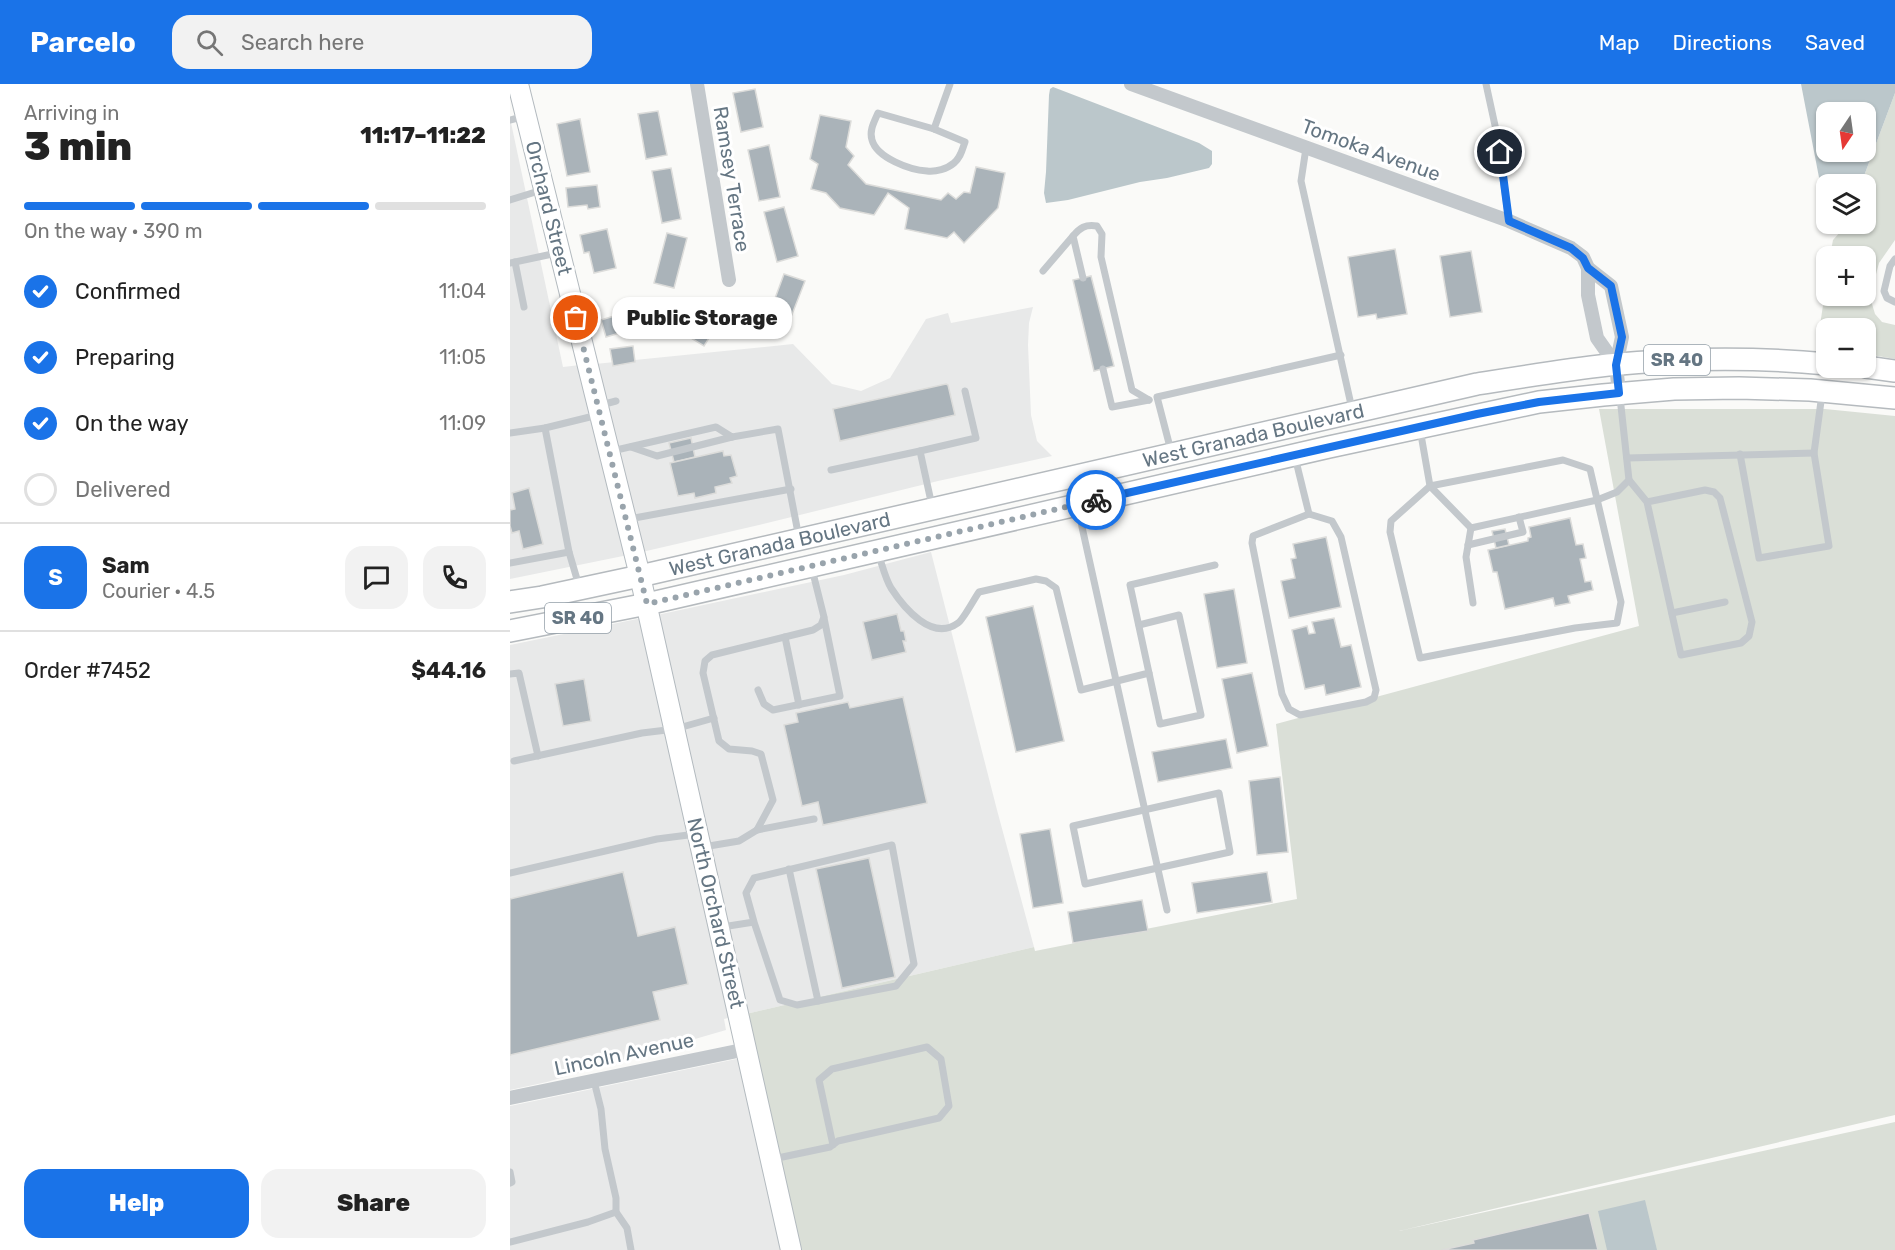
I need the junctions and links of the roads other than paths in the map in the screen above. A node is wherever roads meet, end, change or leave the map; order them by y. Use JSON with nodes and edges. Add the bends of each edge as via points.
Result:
{"nodes":[{"id":1,"x":518,"y":84,"type":"edge"},
{"id":2,"x":697,"y":84,"type":"edge"},
{"id":3,"x":950,"y":84,"type":"edge"},
{"id":4,"x":1131,"y":84,"type":"edge"},
{"id":5,"x":1486,"y":84,"type":"edge"},
{"id":6,"x":518,"y":118,"type":"edge"},
{"id":7,"x":934,"y":129,"type":"junction"},
{"id":8,"x":1306,"y":147,"type":"junction"},
{"id":9,"x":544,"y":190,"type":"junction"},
{"id":10,"x":510,"y":200,"type":"edge"},
{"id":11,"x":1509,"y":221,"type":"junction"},
{"id":12,"x":1072,"y":236,"type":"junction"},
{"id":13,"x":560,"y":253,"type":"junction"},
{"id":14,"x":1895,"y":258,"type":"edge"},
{"id":15,"x":512,"y":262,"type":"edge"},
{"id":16,"x":1588,"y":268,"type":"junction"},
{"id":17,"x":1042,"y":271,"type":"dead end"},
{"id":18,"x":1083,"y":278,"type":"dead end"},
{"id":19,"x":729,"y":280,"type":"dead end"},
{"id":20,"x":1895,"y":302,"type":"edge"},
{"id":21,"x":524,"y":307,"type":"dead end"},
{"id":22,"x":1341,"y":355,"type":"junction"},
{"id":23,"x":1816,"y":364,"type":"edge"},
{"id":24,"x":1616,"y":365,"type":"junction"},
{"id":25,"x":1876,"y":368,"type":"edge"},
{"id":26,"x":1103,"y":369,"type":"dead end"},
{"id":27,"x":1895,"y":371,"type":"edge"},
{"id":28,"x":965,"y":391,"type":"dead end"},
{"id":29,"x":1822,"y":391,"type":"junction"},
{"id":30,"x":1619,"y":393,"type":"junction"},
{"id":31,"x":1157,"y":397,"type":"junction"},
{"id":32,"x":1895,"y":398,"type":"edge"},
{"id":33,"x":1149,"y":400,"type":"junction"},
{"id":34,"x":605,"y":407,"type":"junction"},
{"id":35,"x":1353,"y":413,"type":"junction"},
{"id":36,"x":1419,"y":427,"type":"junction"},
{"id":37,"x":544,"y":428,"type":"junction"},
{"id":38,"x":510,"y":433,"type":"edge"},
{"id":39,"x":732,"y":437,"type":"junction"},
{"id":40,"x":619,"y":449,"type":"junction"},
{"id":41,"x":920,"y":451,"type":"junction"},
{"id":42,"x":1814,"y":453,"type":"junction"},
{"id":43,"x":1172,"y":454,"type":"junction"},
{"id":44,"x":1740,"y":454,"type":"junction"},
{"id":45,"x":1295,"y":455,"type":"junction"},
{"id":46,"x":1627,"y":458,"type":"junction"},
{"id":47,"x":831,"y":470,"type":"dead end"},
{"id":48,"x":1629,"y":480,"type":"junction"},
{"id":49,"x":1430,"y":486,"type":"junction"},
{"id":50,"x":791,"y":489,"type":"junction"},
{"id":51,"x":1075,"y":491,"type":"junction"},
{"id":52,"x":1598,"y":500,"type":"junction"},
{"id":53,"x":1647,"y":502,"type":"junction"},
{"id":54,"x":933,"y":509,"type":"junction"},
{"id":55,"x":1309,"y":514,"type":"junction"},
{"id":56,"x":1519,"y":517,"type":"junction"},
{"id":57,"x":626,"y":519,"type":"junction"},
{"id":58,"x":1471,"y":528,"type":"junction"},
{"id":59,"x":800,"y":539,"type":"junction"},
{"id":60,"x":1468,"y":545,"type":"junction"},
{"id":61,"x":877,"y":551,"type":"junction"},
{"id":62,"x":569,"y":552,"type":"junction"},
{"id":63,"x":510,"y":563,"type":"edge"},
{"id":64,"x":1215,"y":565,"type":"dead end"},
{"id":65,"x":812,"y":566,"type":"junction"},
{"id":66,"x":640,"y":576,"type":"junction"},
{"id":67,"x":580,"y":589,"type":"junction"},
{"id":68,"x":510,"y":602,"type":"edge"},
{"id":69,"x":1725,"y":602,"type":"dead end"},
{"id":70,"x":1473,"y":603,"type":"dead end"},
{"id":71,"x":647,"y":604,"type":"junction"},
{"id":72,"x":1672,"y":613,"type":"junction"},
{"id":73,"x":824,"y":617,"type":"junction"},
{"id":74,"x":1139,"y":625,"type":"junction"},
{"id":75,"x":510,"y":631,"type":"edge"},
{"id":76,"x":785,"y":637,"type":"junction"},
{"id":77,"x":1149,"y":673,"type":"junction"},
{"id":78,"x":510,"y":674,"type":"edge"},
{"id":79,"x":1116,"y":682,"type":"junction"},
{"id":80,"x":758,"y":690,"type":"dead end"},
{"id":81,"x":799,"y":705,"type":"junction"},
{"id":82,"x":714,"y":718,"type":"junction"},
{"id":83,"x":675,"y":729,"type":"junction"},
{"id":84,"x":538,"y":756,"type":"junction"},
{"id":85,"x":514,"y":761,"type":"dead end"},
{"id":86,"x":1145,"y":810,"type":"junction"},
{"id":87,"x":814,"y":819,"type":"dead end"},
{"id":88,"x":758,"y":830,"type":"junction"},
{"id":89,"x":700,"y":840,"type":"junction"},
{"id":90,"x":1158,"y":868,"type":"junction"},
{"id":91,"x":789,"y":869,"type":"junction"},
{"id":92,"x":510,"y":873,"type":"edge"},
{"id":93,"x":1167,"y":910,"type":"dead end"},
{"id":94,"x":754,"y":922,"type":"junction"},
{"id":95,"x":720,"y":928,"type":"junction"},
{"id":96,"x":818,"y":1001,"type":"junction"},
{"id":97,"x":747,"y":1049,"type":"junction"},
{"id":98,"x":594,"y":1081,"type":"junction"},
{"id":99,"x":510,"y":1098,"type":"edge"},
{"id":100,"x":833,"y":1144,"type":"junction"},
{"id":101,"x":771,"y":1160,"type":"junction"},
{"id":102,"x":510,"y":1172,"type":"edge"},
{"id":103,"x":510,"y":1183,"type":"edge"},
{"id":104,"x":616,"y":1212,"type":"junction"},
{"id":105,"x":510,"y":1242,"type":"edge"},
{"id":106,"x":631,"y":1250,"type":"edge"},
{"id":107,"x":791,"y":1250,"type":"edge"}],
"edges":[{"from":1,"to":6,"type":"street","name":"Orchard Street"},
{"from":2,"to":19,"type":"street","name":"Ramsey Terrace"},
{"from":3,"to":7,"type":"lane"},
{"from":4,"to":8,"type":"street","name":"Tomoka Avenue"},
{"from":5,"to":11,"type":"lane"},
{"from":6,"to":9,"type":"street","name":"Orchard Street"},
{"from":7,"to":7,"type":"lane","via":[[964,142],[954,163],[928,172],[887,158],[871,140],[878,113]]},
{"from":8,"to":11,"type":"street","name":"Tomoka Avenue"},
{"from":8,"to":22,"type":"lane","via":[[1301,181]]},
{"from":9,"to":10,"type":"lane"},
{"from":9,"to":13,"type":"street","name":"Orchard Street"},
{"from":11,"to":16,"type":"street","name":"Tomoka Avenue","via":[[1571,248]]},
{"from":12,"to":17,"type":"lane"},
{"from":12,"to":18,"type":"lane"},
{"from":12,"to":33,"type":"lane","via":[[1088,224],[1097,226],[1102,234],[1101,257],[1132,390]]},
{"from":13,"to":15,"type":"lane"},
{"from":13,"to":34,"type":"street","name":"Orchard Street"},
{"from":14,"to":20,"type":"lane","via":[[1884,291]]},
{"from":15,"to":21,"type":"lane"},
{"from":16,"to":24,"type":"street","name":"Tomoka Avenue","via":[[1588,295],[1597,338]]},
{"from":16,"to":24,"type":"street","name":"Tomoka Avenue","via":[[1611,286],[1622,337]]},
{"from":22,"to":31,"type":"lane"},
{"from":22,"to":35,"type":"lane"},
{"from":23,"to":24,"type":"main road","name":"West Granada Boulevard","number":"SR 40","via":[[1674,360]]},
{"from":24,"to":30,"type":"street","name":"Tomoka Avenue"},
{"from":24,"to":35,"type":"main road","name":"West Granada Boulevard","number":"SR 40","via":[[1477,384]]},
{"from":25,"to":27,"type":"main road"},
{"from":26,"to":33,"type":"lane","via":[[1112,407]]},
{"from":28,"to":41,"type":"lane","via":[[976,438]]},
{"from":29,"to":30,"type":"main road","name":"West Granada Boulevard","number":"SR 40","via":[[1739,388]]},
{"from":29,"to":32,"type":"main road","name":"West Granada Boulevard","number":"SR 40"},
{"from":29,"to":42,"type":"lane"},
{"from":30,"to":36,"type":"main road","name":"West Granada Boulevard","number":"SR 40","via":[[1539,402]]},
{"from":30,"to":46,"type":"lane"},
{"from":31,"to":33,"type":"lane"},
{"from":31,"to":43,"type":"lane"},
{"from":34,"to":37,"type":"lane"},
{"from":34,"to":40,"type":"street","name":"Orchard Street"},
{"from":35,"to":43,"type":"main road","name":"West Granada Boulevard","number":"SR 40"},
{"from":36,"to":45,"type":"main road","name":"West Granada Boulevard","number":"SR 40"},
{"from":36,"to":49,"type":"lane"},
{"from":37,"to":38,"type":"lane"},
{"from":37,"to":62,"type":"lane"},
{"from":39,"to":40,"type":"lane","via":[[657,456]]},
{"from":39,"to":40,"type":"lane","via":[[716,427]]},
{"from":39,"to":50,"type":"lane","via":[[778,429]]},
{"from":40,"to":57,"type":"street","name":"Orchard Street"},
{"from":41,"to":47,"type":"lane"},
{"from":41,"to":54,"type":"lane"},
{"from":42,"to":44,"type":"lane"},
{"from":42,"to":44,"type":"lane","via":[[1829,546],[1759,558]]},
{"from":43,"to":51,"type":"main road","name":"West Granada Boulevard","number":"SR 40"},
{"from":44,"to":46,"type":"lane"},
{"from":45,"to":51,"type":"main road","name":"West Granada Boulevard","number":"SR 40"},
{"from":45,"to":55,"type":"lane"},
{"from":46,"to":48,"type":"lane"},
{"from":48,"to":52,"type":"lane","via":[[1617,492]]},
{"from":48,"to":53,"type":"lane"},
{"from":49,"to":52,"type":"lane","via":[[1563,460],[1590,469]]},
{"from":49,"to":52,"type":"lane","via":[[1391,521],[1390,532],[1420,658],[1575,628],[1617,624],[1621,602]]},
{"from":49,"to":58,"type":"lane"},
{"from":50,"to":57,"type":"lane"},
{"from":50,"to":59,"type":"lane"},
{"from":51,"to":54,"type":"main road","name":"West Granada Boulevard","number":"SR 40"},
{"from":51,"to":61,"type":"main road","name":"West Granada Boulevard","number":"SR 40"},
{"from":51,"to":79,"type":"lane"},
{"from":52,"to":56,"type":"lane"},
{"from":53,"to":72,"type":"lane"},
{"from":53,"to":72,"type":"lane","via":[[1705,490],[1720,498],[1752,629],[1741,643],[1681,656]]},
{"from":54,"to":59,"type":"main road","name":"West Granada Boulevard","number":"SR 40"},
{"from":55,"to":55,"type":"lane","via":[[1253,536],[1252,543],[1282,694],[1289,709],[1300,715],[1366,702],[1374,698],[1376,690],[1341,537],[1332,521]]},
{"from":56,"to":58,"type":"lane"},
{"from":56,"to":60,"type":"lane","via":[[1523,532]]},
{"from":57,"to":66,"type":"street","name":"Orchard Street"},
{"from":58,"to":60,"type":"lane"},
{"from":59,"to":66,"type":"main road","name":"West Granada Boulevard","number":"SR 40"},
{"from":60,"to":70,"type":"lane","via":[[1466,557]]},
{"from":61,"to":65,"type":"main road","name":"West Granada Boulevard","number":"SR 40"},
{"from":61,"to":79,"type":"lane","via":[[890,587],[907,609],[924,624],[942,629],[959,623],[979,592],[1036,579],[1046,581],[1056,588],[1081,690]]},
{"from":62,"to":63,"type":"lane"},
{"from":62,"to":67,"type":"lane"},
{"from":64,"to":74,"type":"lane","via":[[1130,585]]},
{"from":65,"to":71,"type":"main road","name":"West Granada Boulevard","number":"SR 40"},
{"from":65,"to":73,"type":"lane"},
{"from":66,"to":67,"type":"main road","name":"West Granada Boulevard","number":"SR 40"},
{"from":66,"to":71,"type":"street","name":"North Orchard Street"},
{"from":67,"to":68,"type":"main road","name":"West Granada Boulevard","number":"SR 40"},
{"from":69,"to":72,"type":"lane"},
{"from":71,"to":75,"type":"main road","name":"West Granada Boulevard","number":"SR 40"},
{"from":71,"to":83,"type":"street","name":"North Orchard Street"},
{"from":73,"to":76,"type":"lane","via":[[813,630]]},
{"from":73,"to":81,"type":"lane","via":[[840,696]]},
{"from":74,"to":77,"type":"lane"},
{"from":74,"to":77,"type":"lane","via":[[1179,615],[1202,715],[1160,724]]},
{"from":76,"to":81,"type":"lane"},
{"from":76,"to":82,"type":"lane","via":[[712,655],[705,662],[703,673]]},
{"from":77,"to":79,"type":"lane"},
{"from":78,"to":84,"type":"lane","via":[[519,673]]},
{"from":79,"to":86,"type":"lane"},
{"from":80,"to":81,"type":"lane","via":[[764,704],[773,710]]},
{"from":82,"to":83,"type":"lane"},
{"from":82,"to":88,"type":"lane","via":[[719,741],[729,750],[761,754],[773,800]]},
{"from":83,"to":84,"type":"lane"},
{"from":83,"to":89,"type":"street","name":"North Orchard Street"},
{"from":84,"to":85,"type":"lane"},
{"from":86,"to":90,"type":"lane"},
{"from":86,"to":90,"type":"lane","via":[[1073,826],[1085,884]]},
{"from":86,"to":90,"type":"lane","via":[[1219,793],[1230,852]]},
{"from":87,"to":88,"type":"lane"},
{"from":88,"to":89,"type":"lane","via":[[739,841]]},
{"from":89,"to":92,"type":"lane","via":[[657,839]]},
{"from":89,"to":95,"type":"street","name":"North Orchard Street"},
{"from":90,"to":93,"type":"lane"},
{"from":91,"to":94,"type":"lane","via":[[754,878],[746,893]]},
{"from":91,"to":96,"type":"lane"},
{"from":91,"to":96,"type":"lane","via":[[892,845],[914,964],[896,986]]},
{"from":94,"to":95,"type":"lane"},
{"from":94,"to":96,"type":"lane","via":[[780,1000],[797,1005]]},
{"from":95,"to":97,"type":"street","name":"North Orchard Street"},
{"from":97,"to":98,"type":"street","name":"Lincoln Avenue"},
{"from":97,"to":101,"type":"street","name":"North Orchard Street"},
{"from":98,"to":99,"type":"street","name":"Lincoln Avenue"},
{"from":98,"to":104,"type":"lane","via":[[602,1109]]},
{"from":100,"to":100,"type":"lane","via":[[939,1118],[949,1106],[941,1059],[927,1047],[832,1069],[819,1080]]},
{"from":100,"to":101,"type":"lane"},
{"from":101,"to":107,"type":"street","name":"North Orchard Street"},
{"from":102,"to":103,"type":"lane"},
{"from":104,"to":105,"type":"lane"},
{"from":104,"to":106,"type":"lane","via":[[627,1228]]}]}
